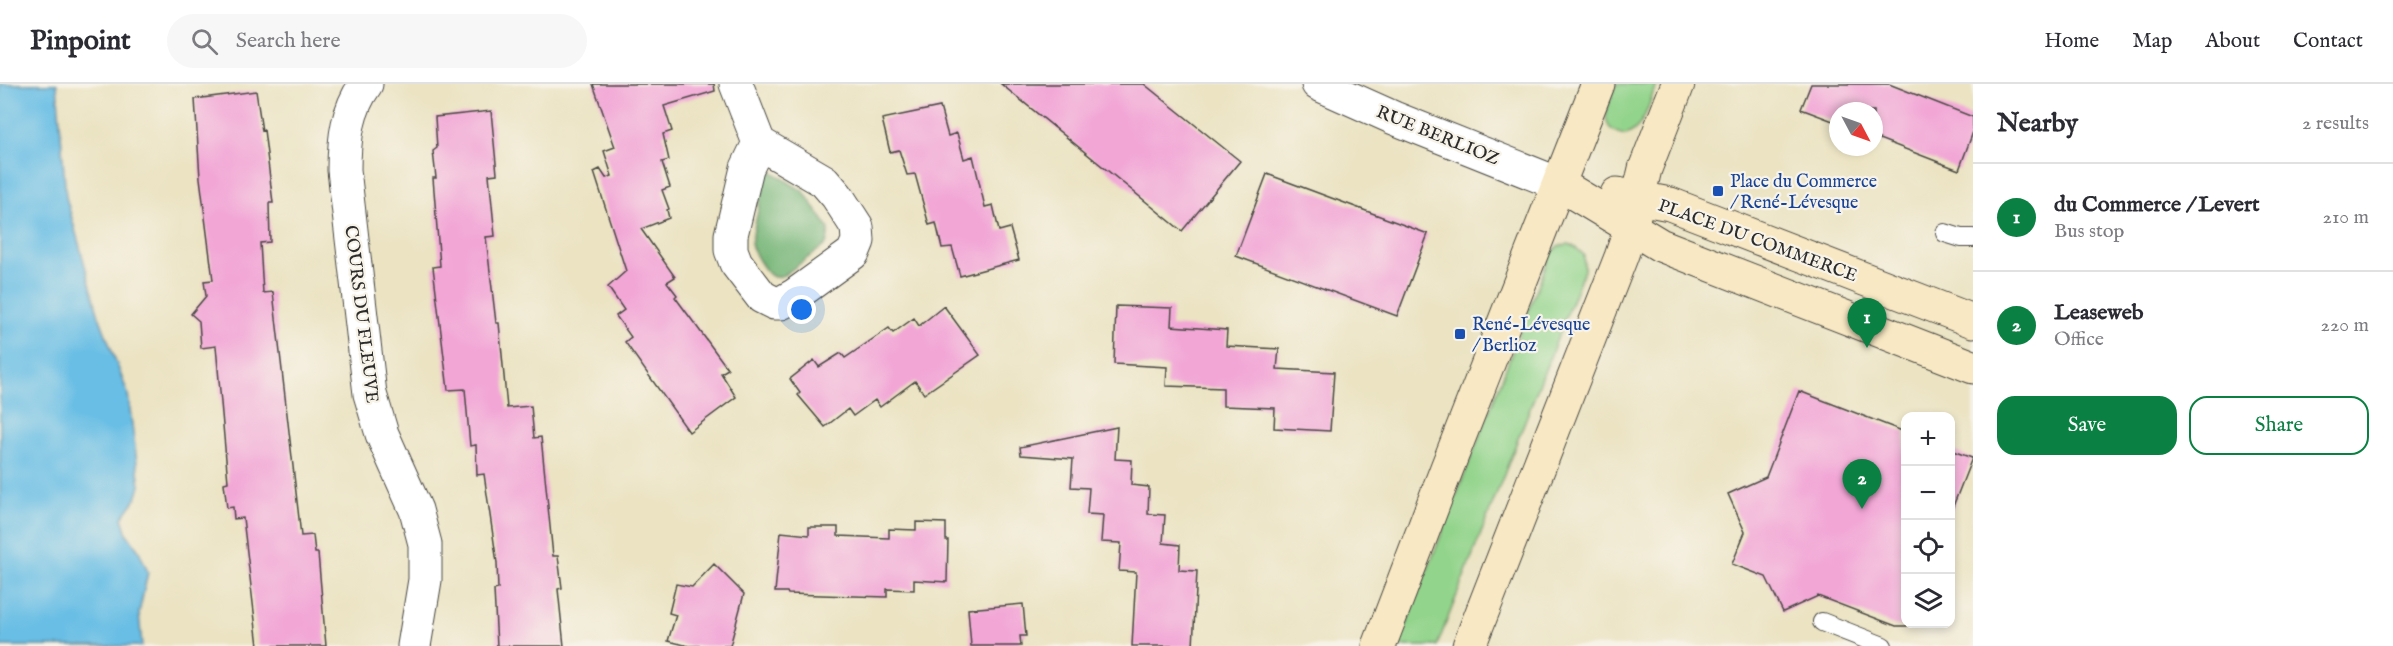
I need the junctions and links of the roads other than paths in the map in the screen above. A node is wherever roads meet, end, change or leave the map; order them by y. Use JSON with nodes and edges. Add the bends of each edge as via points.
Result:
{"nodes":[{"id":1,"x":366,"y":84,"type":"edge"},
{"id":2,"x":736,"y":84,"type":"edge"},
{"id":3,"x":1318,"y":84,"type":"edge"},
{"id":4,"x":1598,"y":84,"type":"edge"},
{"id":5,"x":1678,"y":84,"type":"edge"},
{"id":6,"x":759,"y":143,"type":"junction"},
{"id":7,"x":1559,"y":184,"type":"junction"},
{"id":8,"x":1635,"y":213,"type":"junction"},
{"id":9,"x":1945,"y":233,"type":"dead end"},
{"id":10,"x":1973,"y":238,"type":"edge"},
{"id":11,"x":1973,"y":321,"type":"edge"},
{"id":12,"x":1973,"y":367,"type":"edge"},
{"id":13,"x":1822,"y":622,"type":"dead end"},
{"id":14,"x":414,"y":646,"type":"edge"},
{"id":15,"x":1379,"y":646,"type":"edge"},
{"id":16,"x":1469,"y":646,"type":"edge"},
{"id":17,"x":1883,"y":646,"type":"edge"}],
"edges":[{"from":1,"to":14,"type":"street","name":"COURS DU FLEUVE","via":[[348,122],[344,170],[370,394],[382,434],[416,510],[424,544],[425,580]]},
{"from":2,"to":6,"type":"street"},
{"from":3,"to":7,"type":"street","name":"RUE BERLIOZ"},
{"from":4,"to":7,"type":"street"},
{"from":5,"to":8,"type":"street","via":[[1645,169]]},
{"from":6,"to":6,"type":"street","via":[[747,168],[730,250],[762,297],[781,303],[853,253],[858,234],[855,221],[824,181]]},
{"from":7,"to":8,"type":"street","name":"PLACE DU COMMERCE"},
{"from":7,"to":15,"type":"street"},
{"from":8,"to":11,"type":"street","name":"PLACE DU COMMERCE","via":[[1683,209]]},
{"from":8,"to":12,"type":"street","name":"PLACE DU COMMERCE","via":[[1660,245]]},
{"from":8,"to":16,"type":"street"},
{"from":9,"to":10,"type":"lane"},
{"from":13,"to":17,"type":"lane"}]}
